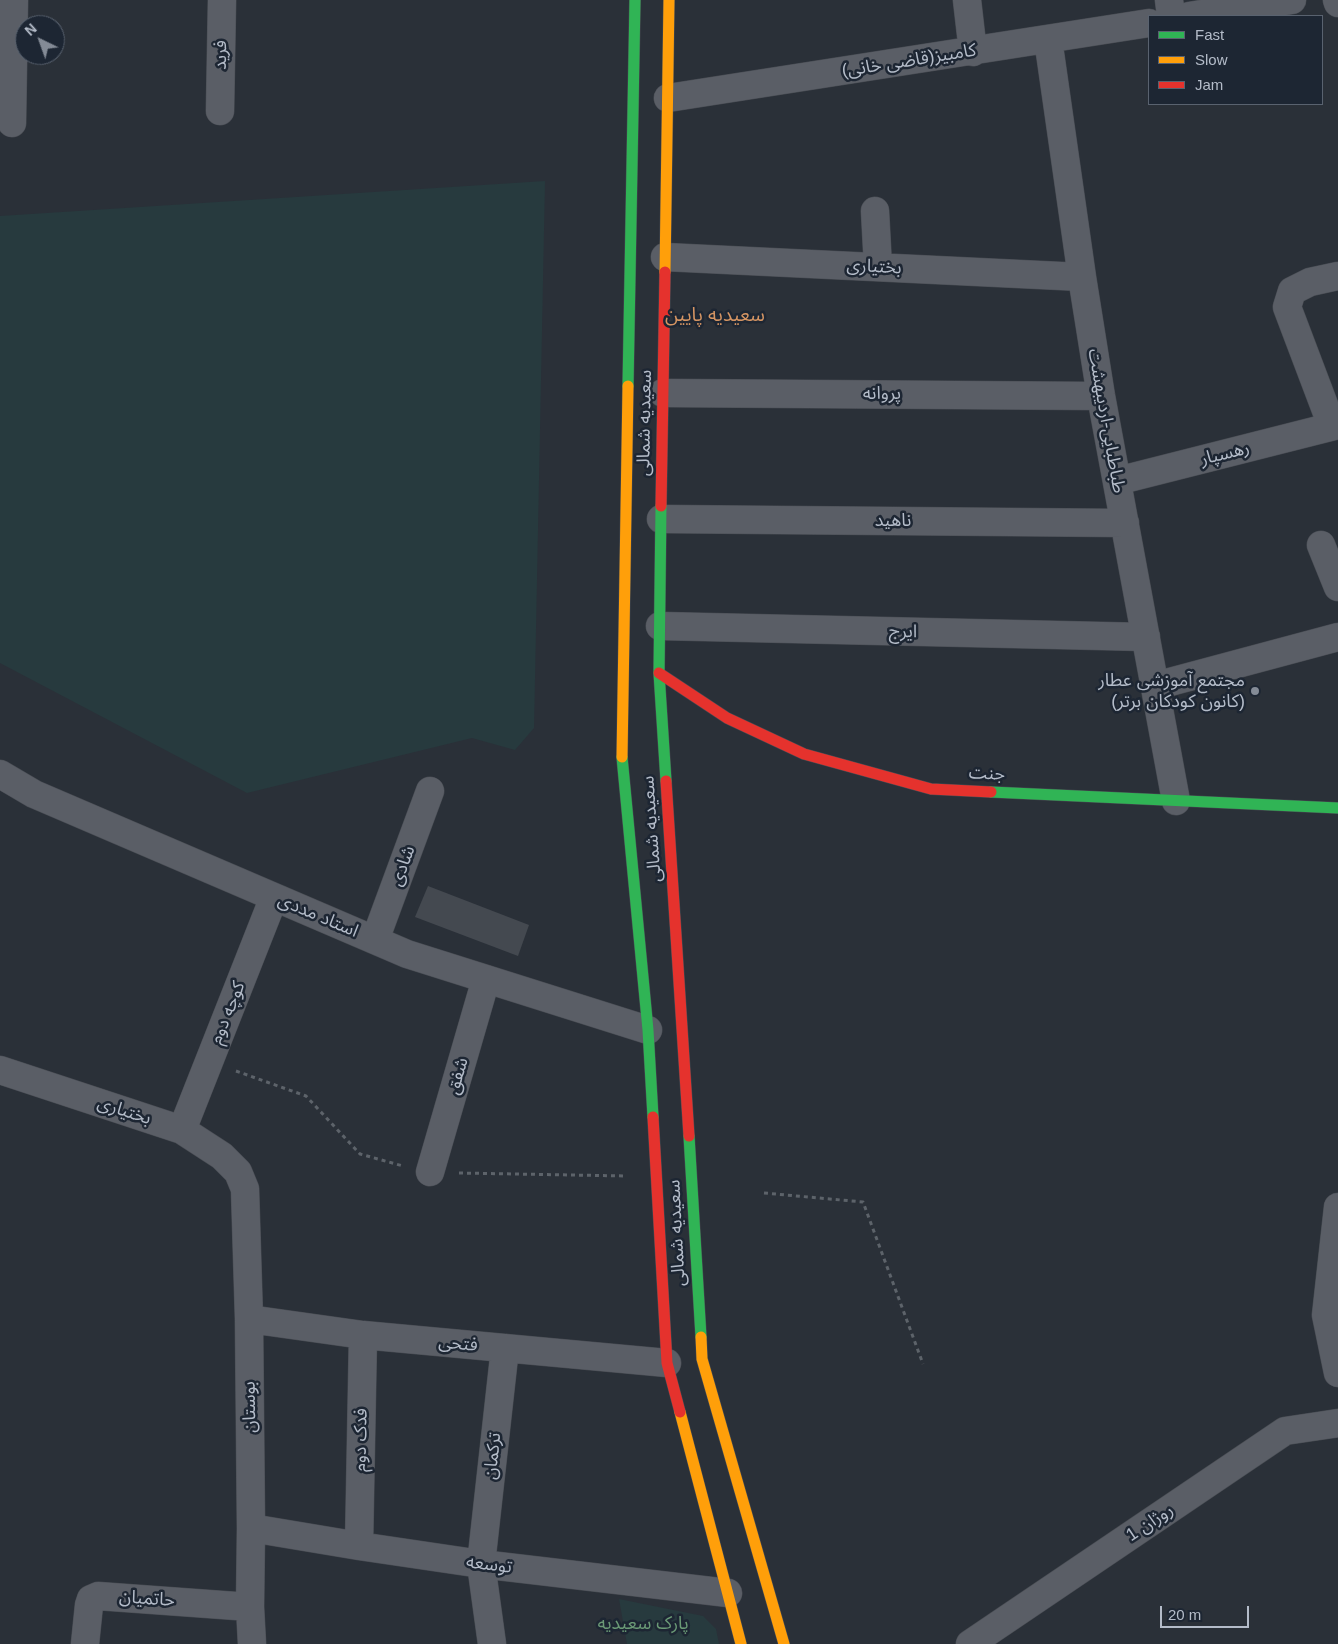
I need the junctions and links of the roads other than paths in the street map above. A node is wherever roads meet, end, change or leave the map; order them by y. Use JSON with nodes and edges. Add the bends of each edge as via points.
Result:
{"nodes":[{"id":1,"x":14,"y":0,"type":"edge"},
{"id":2,"x":222,"y":0,"type":"edge"},
{"id":3,"x":635,"y":0,"type":"edge"},
{"id":4,"x":669,"y":0,"type":"edge"},
{"id":5,"x":967,"y":0,"type":"edge"},
{"id":6,"x":1168,"y":0,"type":"edge"},
{"id":7,"x":1292,"y":0,"type":"edge"},
{"id":8,"x":1171,"y":15,"type":"edge"},
{"id":9,"x":1195,"y":15,"type":"edge"},
{"id":10,"x":1148,"y":23,"type":"edge"},
{"id":11,"x":1048,"y":39,"type":"junction"},
{"id":12,"x":973,"y":52,"type":"junction"},
{"id":13,"x":668,"y":98,"type":"junction"},
{"id":14,"x":220,"y":111,"type":"dead end"},
{"id":15,"x":12,"y":123,"type":"dead end"},
{"id":16,"x":875,"y":211,"type":"dead end"},
{"id":17,"x":665,"y":257,"type":"junction"},
{"id":18,"x":878,"y":267,"type":"junction"},
{"id":19,"x":1338,"y":276,"type":"edge"},
{"id":20,"x":1082,"y":277,"type":"junction"},
{"id":21,"x":664,"y":393,"type":"junction"},
{"id":22,"x":1101,"y":396,"type":"junction"},
{"id":23,"x":1335,"y":426,"type":"edge"},
{"id":24,"x":1117,"y":481,"type":"junction"},
{"id":25,"x":661,"y":519,"type":"junction"},
{"id":26,"x":1125,"y":523,"type":"junction"},
{"id":27,"x":1321,"y":545,"type":"dead end"},
{"id":28,"x":1338,"y":587,"type":"edge"},
{"id":29,"x":660,"y":626,"type":"junction"},
{"id":30,"x":1146,"y":637,"type":"junction"},
{"id":31,"x":1338,"y":637,"type":"edge"},
{"id":32,"x":659,"y":673,"type":"junction"},
{"id":33,"x":1155,"y":686,"type":"junction"},
{"id":34,"x":0,"y":774,"type":"edge"},
{"id":35,"x":430,"y":791,"type":"dead end"},
{"id":36,"x":1176,"y":801,"type":"junction"},
{"id":37,"x":1338,"y":808,"type":"edge"},
{"id":38,"x":274,"y":897,"type":"junction"},
{"id":39,"x":375,"y":940,"type":"junction"},
{"id":40,"x":486,"y":979,"type":"junction"},
{"id":41,"x":665,"y":1028,"type":"junction"},
{"id":42,"x":0,"y":1070,"type":"edge"},
{"id":43,"x":182,"y":1130,"type":"junction"},
{"id":44,"x":238,"y":1172,"type":"joint"},
{"id":45,"x":430,"y":1172,"type":"dead end"},
{"id":46,"x":1338,"y":1207,"type":"edge"},
{"id":47,"x":249,"y":1319,"type":"junction"},
{"id":48,"x":363,"y":1335,"type":"junction"},
{"id":49,"x":505,"y":1348,"type":"junction"},
{"id":50,"x":667,"y":1364,"type":"junction"},
{"id":51,"x":1338,"y":1373,"type":"edge"},
{"id":52,"x":1338,"y":1423,"type":"edge"},
{"id":53,"x":251,"y":1528,"type":"junction"},
{"id":54,"x":358,"y":1546,"type":"junction"},
{"id":55,"x":481,"y":1564,"type":"junction"},
{"id":56,"x":728,"y":1593,"type":"junction"},
{"id":57,"x":250,"y":1606,"type":"junction"},
{"id":58,"x":85,"y":1644,"type":"edge"},
{"id":59,"x":252,"y":1644,"type":"edge"},
{"id":60,"x":492,"y":1644,"type":"edge"},
{"id":61,"x":741,"y":1644,"type":"edge"},
{"id":62,"x":784,"y":1644,"type":"edge"},
{"id":63,"x":970,"y":1644,"type":"edge"}],
"edges":[{"from":1,"to":15,"type":"street"},
{"from":2,"to":14,"type":"street","name":"فرید"},
{"from":3,"to":41,"type":"main road","name":"سعیدیه شمالی","via":[[622,762]]},
{"from":4,"to":13,"type":"main road","name":"سعیدیه شمالی"},
{"from":5,"to":12,"type":"street"},
{"from":6,"to":8,"type":"street"},
{"from":7,"to":9,"type":"street"},
{"from":10,"to":11,"type":"street","name":"کامبیز(قاضی خانی)"},
{"from":11,"to":12,"type":"street","name":"کامبیز(قاضی خانی)"},
{"from":11,"to":20,"type":"street","name":"طباطبایی-اردیبهشت"},
{"from":12,"to":13,"type":"street","name":"کامبیز(قاضی خانی)"},
{"from":13,"to":17,"type":"main road","name":"سعیدیه شمالی"},
{"from":16,"to":18,"type":"street"},
{"from":17,"to":18,"type":"street","name":"بختیاری"},
{"from":17,"to":21,"type":"main road","name":"سعیدیه شمالی"},
{"from":18,"to":20,"type":"street","name":"بختیاری"},
{"from":19,"to":23,"type":"street","name":"رهسپار","via":[[1310,282],[1292,291],[1287,307]]},
{"from":20,"to":22,"type":"street","name":"طباطبایی-اردیبهشت"},
{"from":21,"to":22,"type":"street","name":"پروانه"},
{"from":21,"to":25,"type":"main road","name":"سعیدیه شمالی"},
{"from":22,"to":24,"type":"street","name":"طباطبایی-اردیبهشت"},
{"from":23,"to":24,"type":"street","name":"رهسپار"},
{"from":24,"to":26,"type":"street","name":"طباطبایی-اردیبهشت"},
{"from":25,"to":26,"type":"street","name":"ناهید"},
{"from":25,"to":29,"type":"main road","name":"سعیدیه شمالی"},
{"from":26,"to":30,"type":"street","name":"طباطبایی-اردیبهشت"},
{"from":27,"to":28,"type":"street"},
{"from":29,"to":30,"type":"street","name":"ایرج"},
{"from":29,"to":32,"type":"main road","name":"سعیدیه شمالی"},
{"from":30,"to":33,"type":"street","name":"طباطبایی-اردیبهشت"},
{"from":31,"to":33,"type":"street"},
{"from":32,"to":36,"type":"main road","name":"جنت","via":[[727,718],[804,754],[931,789]]},
{"from":32,"to":41,"type":"main road","name":"سعیدیه شمالی"},
{"from":33,"to":36,"type":"street","name":"طباطبایی-اردیبهشت"},
{"from":34,"to":38,"type":"street","name":"استاد مددی","via":[[34,794]]},
{"from":35,"to":39,"type":"street","name":"شادی"},
{"from":36,"to":37,"type":"main road","name":"جنت"},
{"from":38,"to":39,"type":"street","name":"استاد مددی"},
{"from":38,"to":43,"type":"street","name":"کوچه دوم"},
{"from":39,"to":40,"type":"street","name":"استاد مددی","via":[[407,954]]},
{"from":40,"to":41,"type":"street","name":"استاد مددی"},
{"from":40,"to":45,"type":"street","name":"شفق"},
{"from":41,"to":50,"type":"main road","name":"سعیدیه شمالی"},
{"from":41,"to":62,"type":"main road","name":"سعیدیه شمالی","via":[[702,1359]]},
{"from":42,"to":43,"type":"street","name":"بختیاری"},
{"from":43,"to":44,"type":"street","name":"بختیاری","via":[[222,1156]]},
{"from":44,"to":47,"type":"street","name":"بوستان","via":[[245,1190]]},
{"from":46,"to":51,"type":"street","via":[[1326,1315]]},
{"from":47,"to":48,"type":"street","name":"فتحی"},
{"from":47,"to":53,"type":"street","name":"بوستان"},
{"from":48,"to":49,"type":"street","name":"فتحی"},
{"from":48,"to":54,"type":"street","name":"فدک دوم"},
{"from":49,"to":50,"type":"street","name":"فتحی"},
{"from":49,"to":55,"type":"street","name":"ترکمان"},
{"from":50,"to":56,"type":"main road","name":"سعیدیه شمالی"},
{"from":52,"to":63,"type":"street","name":"روژان 1","via":[[1285,1431]]},
{"from":53,"to":54,"type":"street","name":"توسعه"},
{"from":53,"to":57,"type":"street","name":"بوستان"},
{"from":54,"to":55,"type":"street","name":"توسعه"},
{"from":55,"to":56,"type":"street","name":"توسعه"},
{"from":55,"to":60,"type":"street","name":"ترکمان"},
{"from":56,"to":61,"type":"main road","name":"سعیدیه شمالی"},
{"from":57,"to":58,"type":"street","name":"حاتمیان","via":[[98,1596],[89,1605]]},
{"from":57,"to":59,"type":"street","name":"بوستان"}]}
